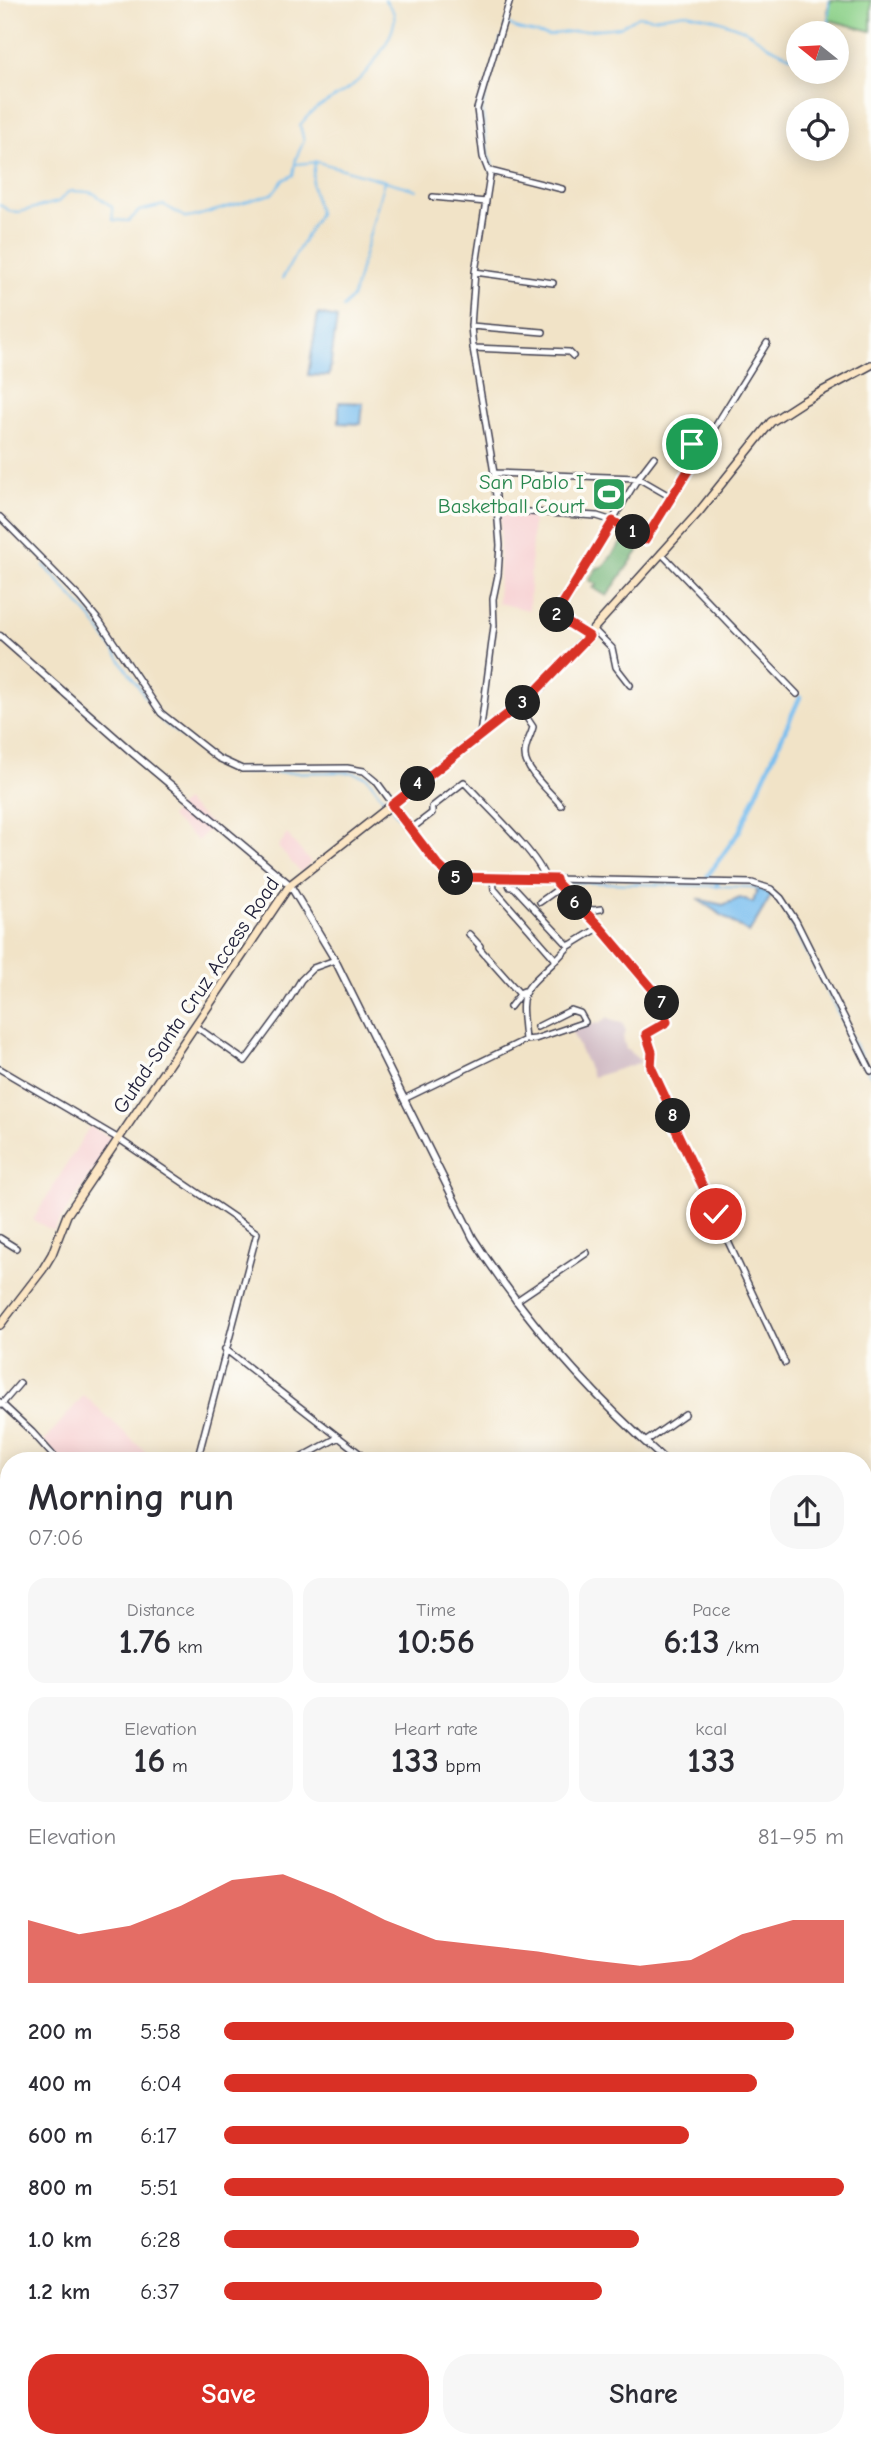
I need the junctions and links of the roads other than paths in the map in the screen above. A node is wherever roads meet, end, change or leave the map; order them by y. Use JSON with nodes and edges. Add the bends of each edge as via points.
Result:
{"nodes":[{"id":1,"x":510,"y":0,"type":"edge"},
{"id":2,"x":489,"y":171,"type":"junction"},
{"id":3,"x":562,"y":189,"type":"dead end"},
{"id":4,"x":433,"y":197,"type":"dead end"},
{"id":5,"x":486,"y":202,"type":"junction"},
{"id":6,"x":475,"y":272,"type":"junction"},
{"id":7,"x":554,"y":283,"type":"dead end"},
{"id":8,"x":471,"y":326,"type":"junction"},
{"id":9,"x":543,"y":332,"type":"dead end"},
{"id":10,"x":767,"y":343,"type":"dead end"},
{"id":11,"x":473,"y":348,"type":"junction"},
{"id":12,"x":573,"y":355,"type":"dead end"},
{"id":13,"x":871,"y":365,"type":"edge"},
{"id":14,"x":672,"y":440,"type":"dead end"},
{"id":15,"x":702,"y":448,"type":"junction"},
{"id":16,"x":654,"y":457,"type":"dead end"},
{"id":17,"x":494,"y":473,"type":"junction"},
{"id":18,"x":638,"y":478,"type":"junction"},
{"id":19,"x":671,"y":497,"type":"junction"},
{"id":20,"x":496,"y":510,"type":"junction"},
{"id":21,"x":0,"y":517,"type":"edge"},
{"id":22,"x":613,"y":521,"type":"junction"},
{"id":23,"x":661,"y":553,"type":"junction"},
{"id":24,"x":592,"y":633,"type":"junction"},
{"id":25,"x":0,"y":636,"type":"edge"},
{"id":26,"x":630,"y":685,"type":"dead end"},
{"id":27,"x":797,"y":694,"type":"dead end"},
{"id":28,"x":519,"y":706,"type":"junction"},
{"id":29,"x":480,"y":735,"type":"junction"},
{"id":30,"x":392,"y":805,"type":"junction"},
{"id":31,"x":561,"y":805,"type":"dead end"},
{"id":32,"x":411,"y":828,"type":"junction"},
{"id":33,"x":545,"y":878,"type":"junction"},
{"id":34,"x":507,"y":879,"type":"junction"},
{"id":35,"x":556,"y":879,"type":"junction"},
{"id":36,"x":493,"y":880,"type":"junction"},
{"id":37,"x":290,"y":885,"type":"junction"},
{"id":38,"x":561,"y":887,"type":"junction"},
{"id":39,"x":540,"y":902,"type":"dead end"},
{"id":40,"x":580,"y":908,"type":"junction"},
{"id":41,"x":601,"y":909,"type":"dead end"},
{"id":42,"x":600,"y":927,"type":"junction"},
{"id":43,"x":469,"y":934,"type":"dead end"},
{"id":44,"x":569,"y":946,"type":"junction"},
{"id":45,"x":335,"y":960,"type":"junction"},
{"id":46,"x":553,"y":963,"type":"dead end"},
{"id":47,"x":524,"y":992,"type":"junction"},
{"id":48,"x":510,"y":1007,"type":"dead end"},
{"id":49,"x":195,"y":1026,"type":"junction"},
{"id":50,"x":537,"y":1027,"type":"dead end"},
{"id":51,"x":526,"y":1040,"type":"junction"},
{"id":52,"x":0,"y":1069,"type":"edge"},
{"id":53,"x":871,"y":1071,"type":"edge"},
{"id":54,"x":404,"y":1099,"type":"junction"},
{"id":55,"x":119,"y":1139,"type":"junction"},
{"id":56,"x":0,"y":1238,"type":"edge"},
{"id":57,"x":16,"y":1248,"type":"dead end"},
{"id":58,"x":587,"y":1253,"type":"dead end"},
{"id":59,"x":516,"y":1301,"type":"junction"},
{"id":60,"x":0,"y":1325,"type":"edge"},
{"id":61,"x":225,"y":1349,"type":"junction"},
{"id":62,"x":785,"y":1363,"type":"dead end"},
{"id":63,"x":20,"y":1383,"type":"dead end"},
{"id":64,"x":1,"y":1404,"type":"edge"},
{"id":65,"x":685,"y":1414,"type":"dead end"},
{"id":66,"x":339,"y":1437,"type":"junction"},
{"id":67,"x":645,"y":1442,"type":"junction"},
{"id":68,"x":49,"y":1452,"type":"edge"},
{"id":69,"x":199,"y":1452,"type":"edge"},
{"id":70,"x":312,"y":1452,"type":"edge"},
{"id":71,"x":358,"y":1452,"type":"edge"},
{"id":72,"x":656,"y":1452,"type":"edge"}],
"edges":[{"from":1,"to":2,"type":"street","via":[[477,109]]},
{"from":2,"to":3,"type":"street"},
{"from":2,"to":5,"type":"street"},
{"from":4,"to":5,"type":"street"},
{"from":5,"to":6,"type":"street"},
{"from":6,"to":7,"type":"street"},
{"from":6,"to":8,"type":"street"},
{"from":8,"to":9,"type":"street"},
{"from":8,"to":11,"type":"street"},
{"from":10,"to":15,"type":"street"},
{"from":11,"to":12,"type":"street"},
{"from":11,"to":17,"type":"street"},
{"from":13,"to":23,"type":"main road","name":"Gutad-Santa Cruz Access Road","via":[[771,422]]},
{"from":14,"to":15,"type":"street"},
{"from":15,"to":19,"type":"street"},
{"from":16,"to":18,"type":"street"},
{"from":17,"to":18,"type":"street"},
{"from":17,"to":20,"type":"street"},
{"from":18,"to":19,"type":"street"},
{"from":18,"to":22,"type":"street"},
{"from":19,"to":22,"type":"street","via":[[645,540]]},
{"from":20,"to":22,"type":"street","via":[[570,513]]},
{"from":20,"to":29,"type":"street","via":[[498,575]]},
{"from":21,"to":30,"type":"street","via":[[100,622],[161,713],[218,758],[242,769],[364,771]]},
{"from":22,"to":24,"type":"street","via":[[557,612],[560,618]]},
{"from":23,"to":24,"type":"main road","name":"Gutad-Santa Cruz Access Road"},
{"from":23,"to":27,"type":"street"},
{"from":24,"to":26,"type":"street","via":[[612,648],[616,667]]},
{"from":24,"to":28,"type":"main road","name":"Gutad-Santa Cruz Access Road"},
{"from":25,"to":37,"type":"street"},
{"from":28,"to":29,"type":"main road","name":"Gutad-Santa Cruz Access Road"},
{"from":28,"to":31,"type":"street","via":[[533,725],[525,759]]},
{"from":29,"to":30,"type":"main road","name":"Gutad-Santa Cruz Access Road"},
{"from":30,"to":32,"type":"street"},
{"from":30,"to":37,"type":"main road","name":"Gutad-Santa Cruz Access Road"},
{"from":32,"to":33,"type":"street","via":[[464,782],[528,852]]},
{"from":32,"to":36,"type":"street","via":[[451,877]]},
{"from":33,"to":34,"type":"street"},
{"from":33,"to":35,"type":"street"},
{"from":34,"to":36,"type":"street"},
{"from":34,"to":44,"type":"street"},
{"from":35,"to":38,"type":"street"},
{"from":35,"to":53,"type":"street","via":[[752,883],[771,888],[796,921]]},
{"from":36,"to":44,"type":"street","via":[[494,889],[556,960]]},
{"from":37,"to":45,"type":"street"},
{"from":37,"to":49,"type":"main road","name":"Gutad-Santa Cruz Access Road"},
{"from":38,"to":39,"type":"street"},
{"from":38,"to":40,"type":"street"},
{"from":40,"to":41,"type":"street"},
{"from":40,"to":42,"type":"street"},
{"from":42,"to":44,"type":"street"},
{"from":42,"to":62,"type":"street","via":[[661,999],[667,1022],[646,1034],[651,1067]]},
{"from":43,"to":47,"type":"street","via":[[506,981]]},
{"from":45,"to":49,"type":"street","via":[[313,968],[301,980],[245,1061]]},
{"from":45,"to":54,"type":"street"},
{"from":46,"to":47,"type":"street"},
{"from":47,"to":48,"type":"street"},
{"from":47,"to":51,"type":"street"},
{"from":49,"to":55,"type":"main road","name":"Gutad-Santa Cruz Access Road"},
{"from":50,"to":51,"type":"street","via":[[571,1010],[580,1013],[585,1022]]},
{"from":51,"to":54,"type":"street"},
{"from":52,"to":55,"type":"street"},
{"from":54,"to":59,"type":"street","via":[[473,1237]]},
{"from":55,"to":60,"type":"main road","name":"Gutad-Santa Cruz Access Road","via":[[67,1215],[43,1269]]},
{"from":55,"to":61,"type":"street","via":[[257,1233]]},
{"from":56,"to":57,"type":"street"},
{"from":58,"to":59,"type":"street"},
{"from":59,"to":67,"type":"street"},
{"from":61,"to":66,"type":"street"},
{"from":61,"to":69,"type":"street"},
{"from":63,"to":64,"type":"street"},
{"from":64,"to":68,"type":"street"},
{"from":65,"to":67,"type":"street"},
{"from":66,"to":70,"type":"street"},
{"from":66,"to":71,"type":"street"},
{"from":67,"to":72,"type":"street"}]}
